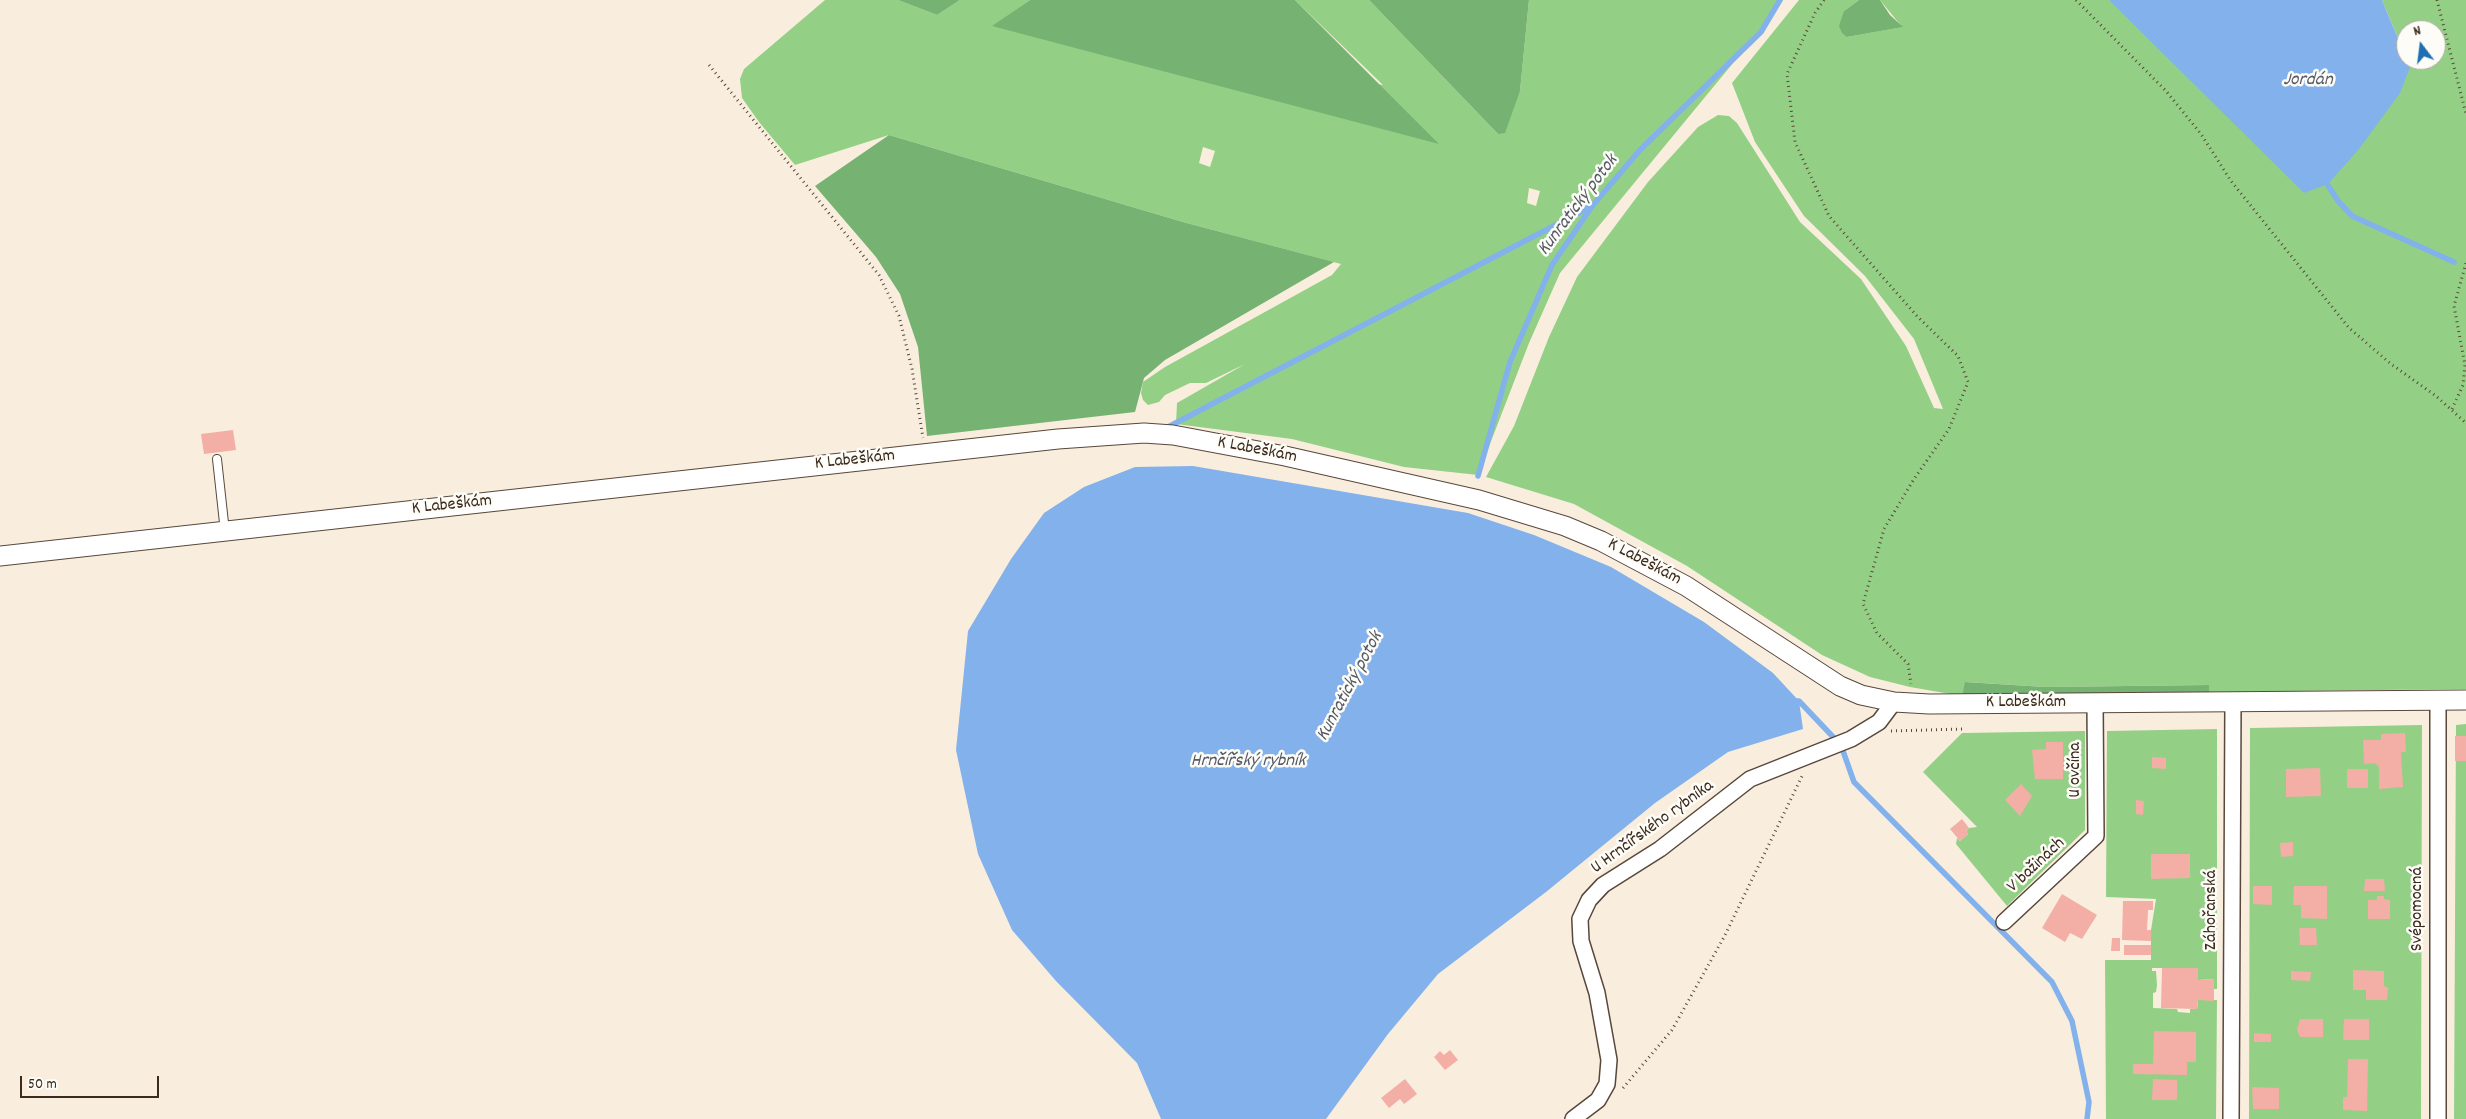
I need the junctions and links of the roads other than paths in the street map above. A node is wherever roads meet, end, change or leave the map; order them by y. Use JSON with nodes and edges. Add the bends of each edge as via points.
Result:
{"nodes":[{"id":1,"x":217,"y":459,"type":"dead end"},
{"id":2,"x":225,"y":532,"type":"junction"},
{"id":3,"x":0,"y":556,"type":"edge"},
{"id":4,"x":2438,"y":700,"type":"junction"},
{"id":5,"x":2466,"y":700,"type":"edge"},
{"id":6,"x":2233,"y":702,"type":"junction"},
{"id":7,"x":1899,"y":703,"type":"junction"},
{"id":8,"x":2095,"y":703,"type":"junction"},
{"id":9,"x":2096,"y":836,"type":"joint"},
{"id":10,"x":2004,"y":922,"type":"dead end"},
{"id":11,"x":1573,"y":1119,"type":"edge"},
{"id":12,"x":2231,"y":1119,"type":"edge"},
{"id":13,"x":2438,"y":1119,"type":"edge"}],
"edges":[{"from":1,"to":2,"type":"lane"},
{"from":2,"to":3,"type":"street","name":"K Labeškám"},
{"from":2,"to":7,"type":"street","name":"K Labeškám","via":[[1114,433],[1163,435],[1285,456],[1479,500],[1565,526],[1601,540],[1686,586],[1840,686],[1861,695]]},
{"from":4,"to":5,"type":"street","name":"K Labeškám"},
{"from":4,"to":6,"type":"street","name":"K Labeškám"},
{"from":4,"to":13,"type":"street","name":"Svépomocná"},
{"from":6,"to":8,"type":"street","name":"K Labeškám"},
{"from":6,"to":12,"type":"street","name":"Záhořanská"},
{"from":7,"to":8,"type":"street","name":"K Labeškám"},
{"from":7,"to":11,"type":"street","name":"U Hrnčířského rybníka","via":[[1879,722],[1851,739],[1750,779],[1660,849],[1603,885],[1590,900],[1580,919],[1581,941],[1609,1060],[1607,1084],[1598,1100]]},
{"from":8,"to":9,"type":"street","name":"U ovčína"},
{"from":9,"to":10,"type":"street","name":"V bažinách"}]}
